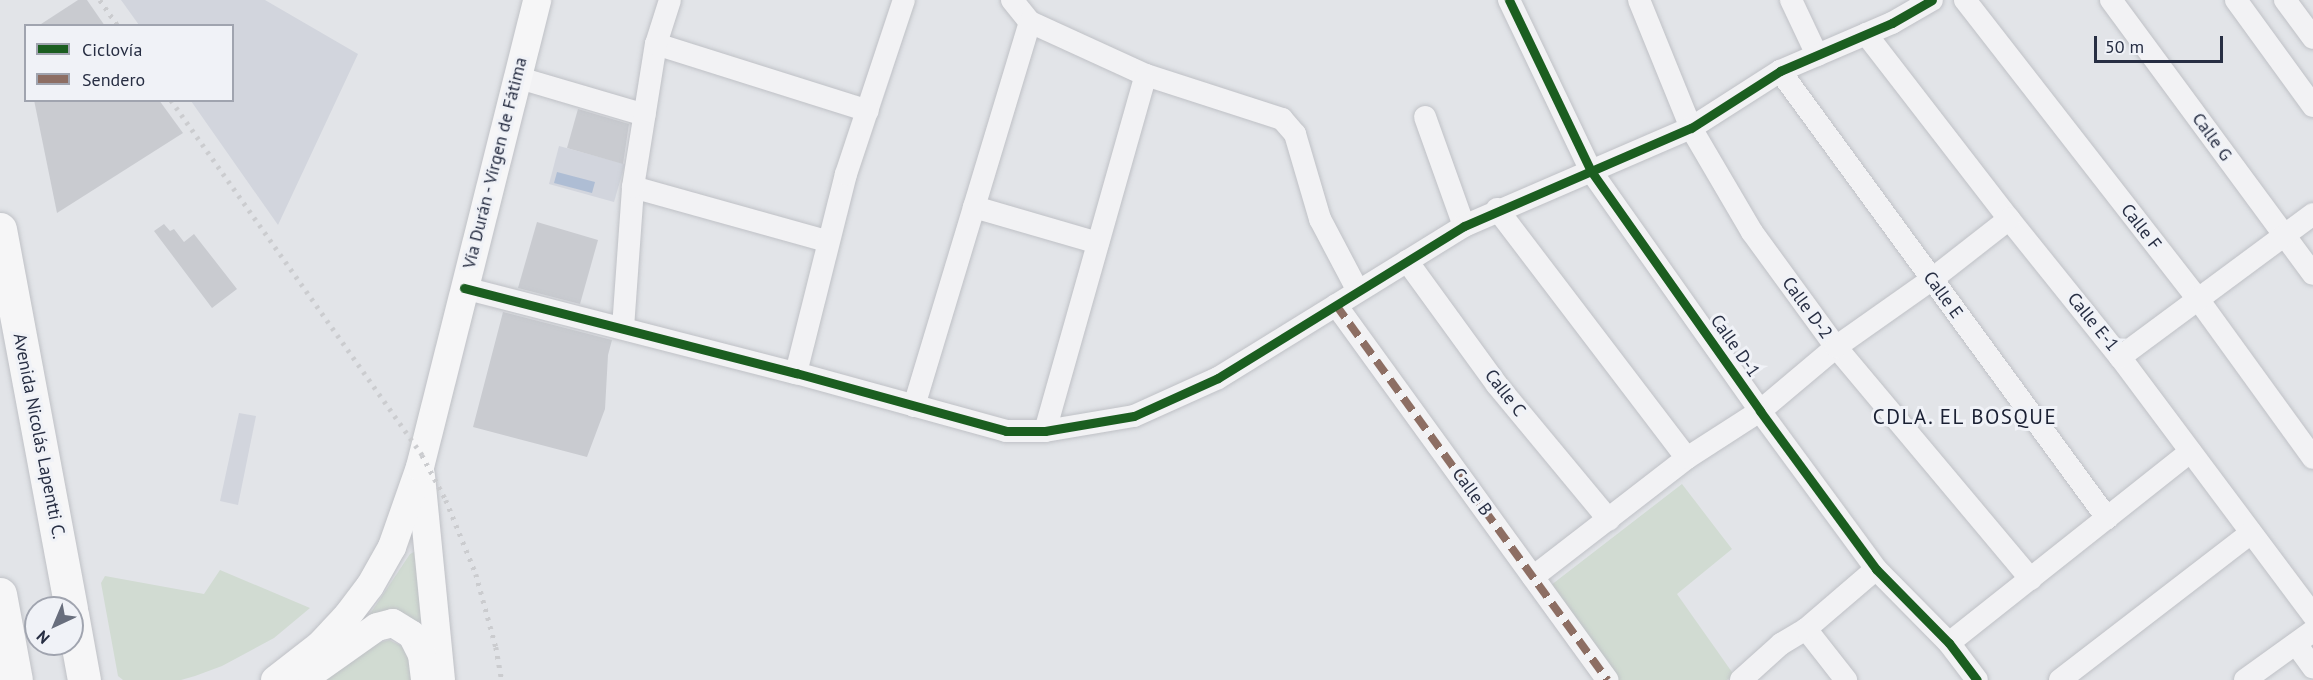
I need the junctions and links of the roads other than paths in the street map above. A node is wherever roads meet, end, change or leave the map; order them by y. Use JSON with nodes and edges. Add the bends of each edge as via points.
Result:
{"nodes":[{"id":1,"x":537,"y":0,"type":"edge"},
{"id":2,"x":670,"y":0,"type":"edge"},
{"id":3,"x":904,"y":0,"type":"edge"},
{"id":4,"x":1012,"y":0,"type":"edge"},
{"id":5,"x":1509,"y":0,"type":"edge"},
{"id":6,"x":1639,"y":0,"type":"edge"},
{"id":7,"x":1791,"y":0,"type":"edge"},
{"id":8,"x":1965,"y":0,"type":"edge"},
{"id":9,"x":2111,"y":0,"type":"edge"},
{"id":10,"x":2236,"y":0,"type":"edge"},
{"id":11,"x":2285,"y":0,"type":"edge"},
{"id":12,"x":1922,"y":3,"type":"edge"},
{"id":13,"x":1030,"y":22,"type":"junction"},
{"id":14,"x":1866,"y":34,"type":"junction"},
{"id":15,"x":2313,"y":38,"type":"edge"},
{"id":16,"x":656,"y":44,"type":"junction"},
{"id":17,"x":1817,"y":55,"type":"junction"},
{"id":18,"x":1780,"y":70,"type":"junction"},
{"id":19,"x":1146,"y":75,"type":"junction"},
{"id":20,"x":516,"y":77,"type":"junction"},
{"id":21,"x":2313,"y":106,"type":"edge"},
{"id":22,"x":868,"y":111,"type":"junction"},
{"id":23,"x":645,"y":115,"type":"junction"},
{"id":24,"x":1425,"y":117,"type":"dead end"},
{"id":25,"x":1691,"y":128,"type":"junction"},
{"id":26,"x":1592,"y":171,"type":"junction"},
{"id":27,"x":633,"y":187,"type":"junction"},
{"id":28,"x":974,"y":207,"type":"junction"},
{"id":29,"x":1497,"y":209,"type":"junction"},
{"id":30,"x":2313,"y":213,"type":"edge"},
{"id":31,"x":2010,"y":219,"type":"junction"},
{"id":32,"x":1464,"y":226,"type":"junction"},
{"id":33,"x":0,"y":229,"type":"edge"},
{"id":34,"x":2284,"y":235,"type":"junction"},
{"id":35,"x":827,"y":241,"type":"junction"},
{"id":36,"x":1098,"y":243,"type":"junction"},
{"id":37,"x":1407,"y":261,"type":"junction"},
{"id":38,"x":2313,"y":274,"type":"edge"},
{"id":39,"x":1931,"y":280,"type":"junction"},
{"id":40,"x":464,"y":288,"type":"junction"},
{"id":41,"x":1358,"y":291,"type":"junction"},
{"id":42,"x":2198,"y":299,"type":"junction"},
{"id":43,"x":1336,"y":305,"type":"junction"},
{"id":44,"x":623,"y":328,"type":"junction"},
{"id":45,"x":1836,"y":347,"type":"junction"},
{"id":46,"x":2120,"y":357,"type":"junction"},
{"id":47,"x":795,"y":373,"type":"junction"},
{"id":48,"x":914,"y":406,"type":"junction"},
{"id":49,"x":1760,"y":411,"type":"junction"},
{"id":50,"x":1045,"y":431,"type":"junction"},
{"id":51,"x":2190,"y":452,"type":"junction"},
{"id":52,"x":1687,"y":458,"type":"junction"},
{"id":53,"x":2313,"y":458,"type":"edge"},
{"id":54,"x":420,"y":467,"type":"junction"},
{"id":55,"x":2107,"y":518,"type":"junction"},
{"id":56,"x":1609,"y":520,"type":"junction"},
{"id":57,"x":2251,"y":533,"type":"junction"},
{"id":58,"x":1876,"y":569,"type":"junction"},
{"id":59,"x":1533,"y":577,"type":"junction"},
{"id":60,"x":2031,"y":579,"type":"junction"},
{"id":61,"x":0,"y":594,"type":"edge"},
{"id":62,"x":69,"y":596,"type":"edge"},
{"id":63,"x":2313,"y":615,"type":"edge"},
{"id":64,"x":1806,"y":629,"type":"junction"},
{"id":65,"x":2305,"y":637,"type":"edge"},
{"id":66,"x":1949,"y":643,"type":"junction"},
{"id":67,"x":80,"y":656,"type":"edge"},
{"id":68,"x":2313,"y":667,"type":"edge"},
{"id":69,"x":16,"y":680,"type":"edge"},
{"id":70,"x":84,"y":680,"type":"edge"},
{"id":71,"x":275,"y":680,"type":"edge"},
{"id":72,"x":425,"y":680,"type":"edge"},
{"id":73,"x":441,"y":680,"type":"edge"},
{"id":74,"x":1607,"y":680,"type":"edge"},
{"id":75,"x":1741,"y":680,"type":"edge"},
{"id":76,"x":1846,"y":680,"type":"edge"},
{"id":77,"x":1977,"y":680,"type":"edge"},
{"id":78,"x":2060,"y":680,"type":"edge"},
{"id":79,"x":2245,"y":680,"type":"edge"}],
"edges":[{"from":1,"to":20,"type":"main road","name":"Vía Durán - Vírgen de Fátima"},
{"from":2,"to":16,"type":"street"},
{"from":3,"to":22,"type":"street"},
{"from":4,"to":13,"type":"street"},
{"from":5,"to":26,"type":"street","name":"Calle D-1"},
{"from":6,"to":25,"type":"street","name":"Calle D-2"},
{"from":7,"to":17,"type":"street"},
{"from":8,"to":42,"type":"street","name":"Calle F"},
{"from":9,"to":34,"type":"street","name":"Calle G"},
{"from":10,"to":21,"type":"street"},
{"from":11,"to":15,"type":"street"},
{"from":12,"to":14,"type":"street"},
{"from":13,"to":19,"type":"street"},
{"from":13,"to":28,"type":"street"},
{"from":14,"to":17,"type":"street"},
{"from":14,"to":31,"type":"street","name":"Calle E-1"},
{"from":16,"to":22,"type":"street"},
{"from":16,"to":23,"type":"street"},
{"from":17,"to":18,"type":"street"},
{"from":18,"to":25,"type":"street"},
{"from":18,"to":39,"type":"street","name":"Calle E"},
{"from":19,"to":36,"type":"street"},
{"from":19,"to":41,"type":"street","via":[[1282,119],[1296,134],[1320,219]]},
{"from":20,"to":23,"type":"street"},
{"from":20,"to":40,"type":"main road","name":"Vía Durán - Vírgen de Fátima"},
{"from":22,"to":35,"type":"street"},
{"from":23,"to":27,"type":"street"},
{"from":24,"to":32,"type":"street"},
{"from":25,"to":26,"type":"street"},
{"from":25,"to":45,"type":"street","name":"Calle D-2","via":[[1752,232]]},
{"from":26,"to":29,"type":"street"},
{"from":26,"to":49,"type":"street","name":"Calle D-1"},
{"from":27,"to":35,"type":"street"},
{"from":27,"to":44,"type":"street"},
{"from":28,"to":36,"type":"street"},
{"from":28,"to":48,"type":"street"},
{"from":29,"to":32,"type":"street"},
{"from":29,"to":52,"type":"street"},
{"from":30,"to":34,"type":"street"},
{"from":31,"to":39,"type":"street"},
{"from":31,"to":46,"type":"street","name":"Calle E-1"},
{"from":32,"to":37,"type":"street"},
{"from":33,"to":62,"type":"highway","name":"Avenida Nicolás Lapentti C."},
{"from":34,"to":38,"type":"street","name":"Calle G"},
{"from":34,"to":42,"type":"street"},
{"from":35,"to":47,"type":"street"},
{"from":36,"to":50,"type":"street"},
{"from":37,"to":41,"type":"street"},
{"from":37,"to":56,"type":"street","name":"Calle C","via":[[1497,385]]},
{"from":39,"to":45,"type":"street"},
{"from":39,"to":55,"type":"street","name":"Calle E"},
{"from":40,"to":44,"type":"street"},
{"from":40,"to":54,"type":"main road","name":"Vía Durán - Vírgen de Fátima"},
{"from":41,"to":43,"type":"street"},
{"from":42,"to":46,"type":"street"},
{"from":42,"to":53,"type":"street","name":"Calle F"},
{"from":43,"to":50,"type":"street","via":[[1218,378],[1134,416]]},
{"from":43,"to":59,"type":"street","name":"Calle B"},
{"from":44,"to":47,"type":"street"},
{"from":45,"to":49,"type":"street"},
{"from":45,"to":60,"type":"street","name":"Calle D-2"},
{"from":46,"to":51,"type":"street","name":"Calle E-1"},
{"from":47,"to":48,"type":"street"},
{"from":48,"to":50,"type":"street","via":[[1006,431]]},
{"from":49,"to":52,"type":"street"},
{"from":49,"to":58,"type":"street","name":"Calle D-1"},
{"from":51,"to":55,"type":"street"},
{"from":51,"to":57,"type":"street","name":"Calle E-1"},
{"from":52,"to":56,"type":"street"},
{"from":54,"to":71,"type":"main road","name":"Vía Durán - Vírgen de Fátima","via":[[392,547],[370,586],[320,645]]},
{"from":54,"to":73,"type":"main road","name":"Vía Durán - Vírgen de Fátima"},
{"from":55,"to":60,"type":"street"},
{"from":56,"to":59,"type":"street"},
{"from":57,"to":63,"type":"street","name":"Calle E-1"},
{"from":57,"to":78,"type":"street"},
{"from":58,"to":64,"type":"street"},
{"from":58,"to":66,"type":"street","name":"Calle D-1"},
{"from":59,"to":74,"type":"street","name":"Calle B"},
{"from":60,"to":66,"type":"street"},
{"from":61,"to":69,"type":"highway"},
{"from":64,"to":75,"type":"street","via":[[1781,644]]},
{"from":64,"to":76,"type":"street"},
{"from":65,"to":68,"type":"street"},
{"from":65,"to":79,"type":"street"},
{"from":66,"to":77,"type":"street","name":"Calle D-1"},
{"from":67,"to":70,"type":"highway"},
{"from":71,"to":72,"type":"main road","via":[[305,677],[377,627],[393,623],[411,635],[422,655]]}]}
